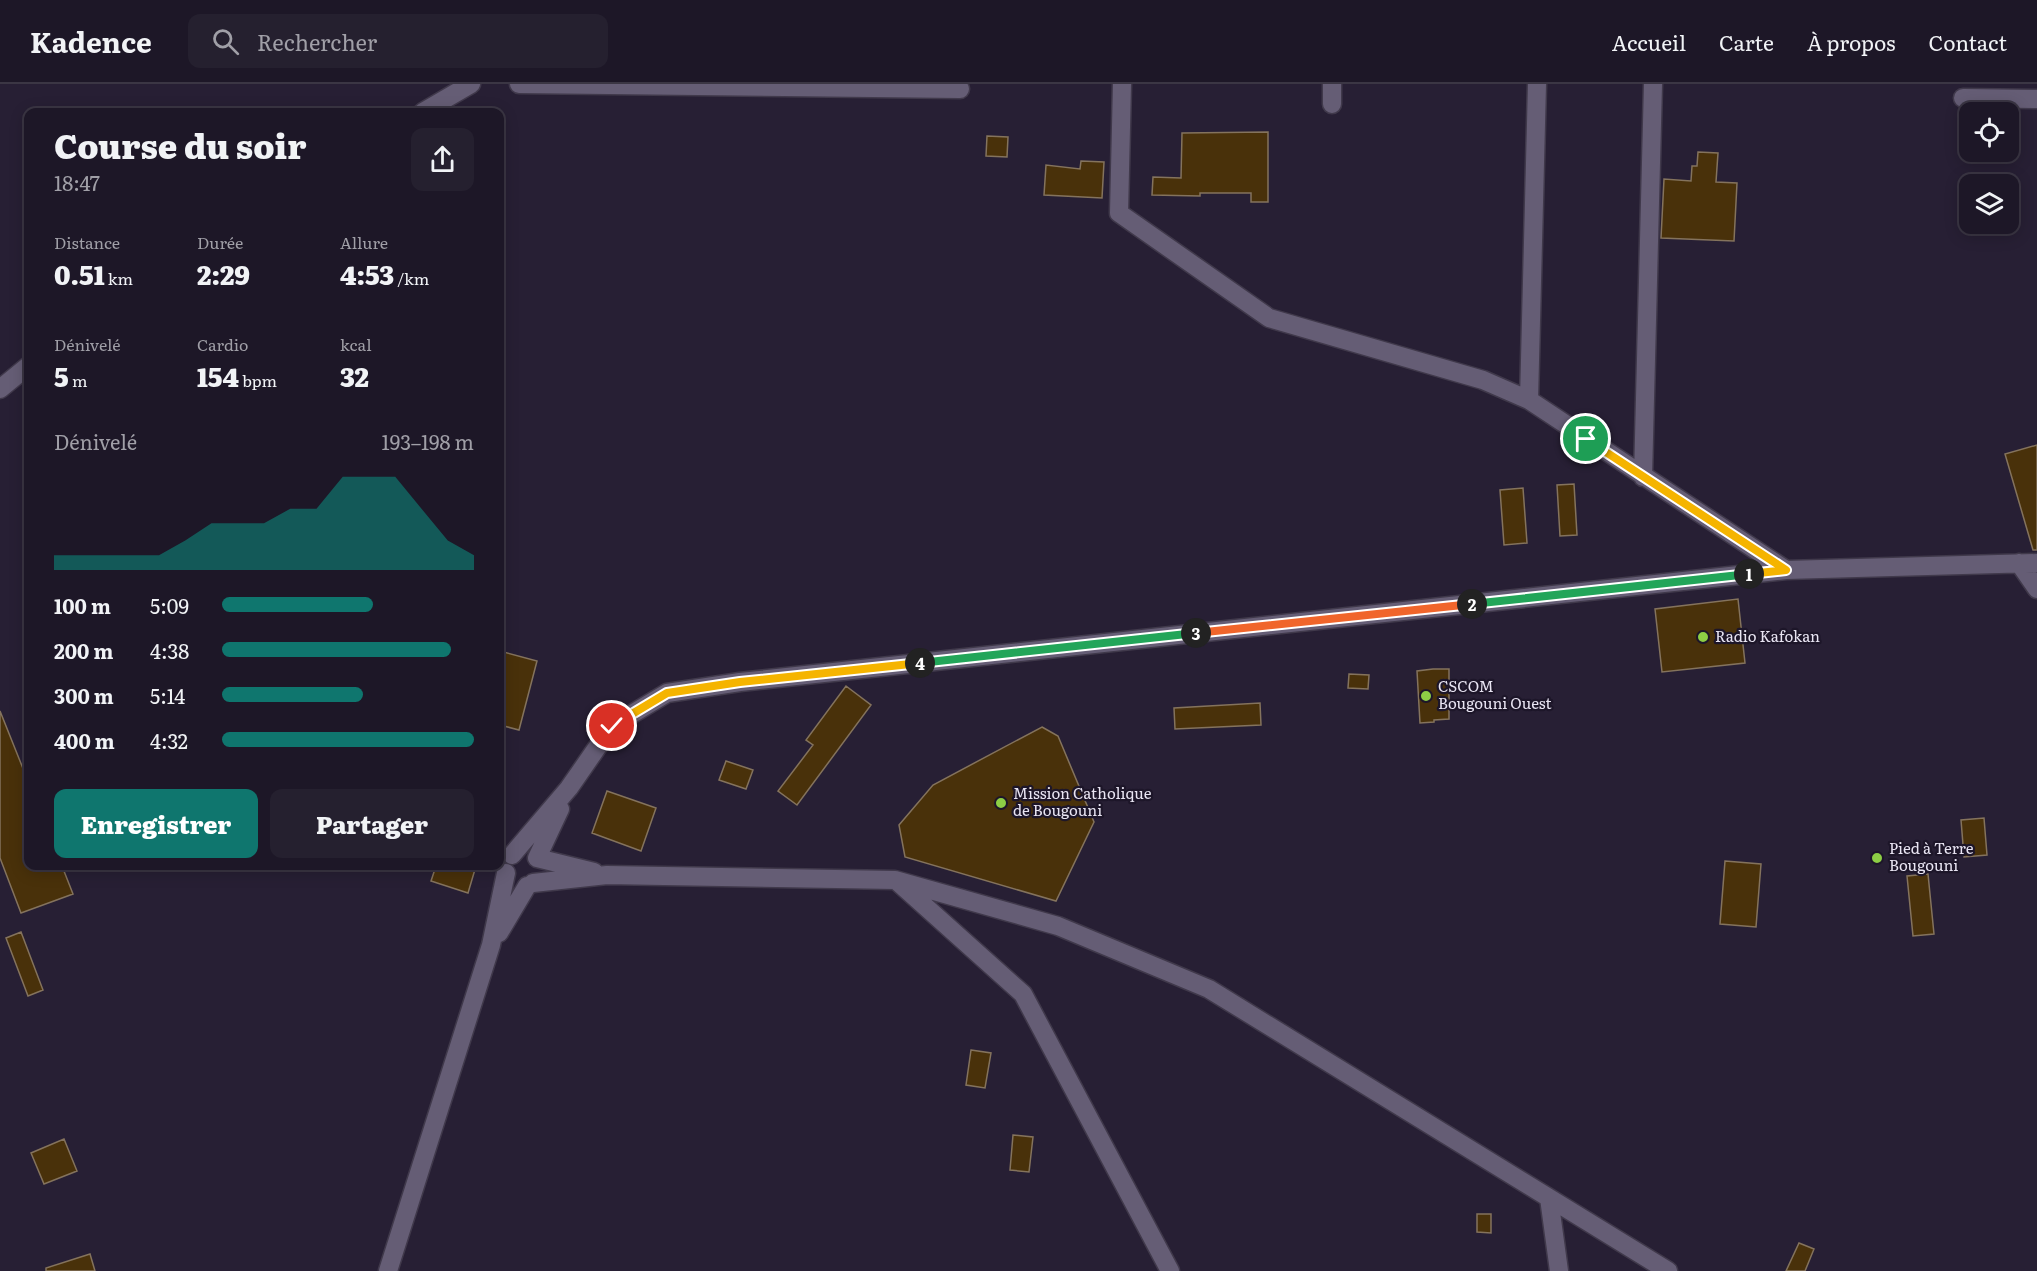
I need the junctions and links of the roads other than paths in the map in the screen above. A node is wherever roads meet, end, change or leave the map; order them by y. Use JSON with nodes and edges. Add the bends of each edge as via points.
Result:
{"nodes":[{"id":1,"x":471,"y":84,"type":"edge"},
{"id":2,"x":519,"y":84,"type":"edge"},
{"id":3,"x":1122,"y":84,"type":"edge"},
{"id":4,"x":1332,"y":84,"type":"edge"},
{"id":5,"x":1537,"y":84,"type":"edge"},
{"id":6,"x":1653,"y":84,"type":"edge"},
{"id":7,"x":960,"y":88,"type":"dead end"},
{"id":8,"x":1963,"y":98,"type":"dead end"},
{"id":9,"x":2037,"y":99,"type":"edge"},
{"id":10,"x":1332,"y":104,"type":"dead end"},
{"id":11,"x":430,"y":108,"type":"edge"},
{"id":12,"x":24,"y":369,"type":"edge"},
{"id":13,"x":0,"y":389,"type":"edge"},
{"id":14,"x":1529,"y":400,"type":"junction"},
{"id":15,"x":1643,"y":477,"type":"junction"},
{"id":16,"x":2028,"y":563,"type":"edge"},
{"id":17,"x":1786,"y":570,"type":"junction"},
{"id":18,"x":2037,"y":589,"type":"edge"},
{"id":19,"x":569,"y":788,"type":"junction"},
{"id":20,"x":512,"y":855,"type":"junction"},
{"id":21,"x":537,"y":858,"type":"junction"},
{"id":22,"x":506,"y":873,"type":"junction"},
{"id":23,"x":606,"y":875,"type":"junction"},
{"id":24,"x":895,"y":880,"type":"junction"},
{"id":25,"x":530,"y":884,"type":"junction"},
{"id":26,"x":492,"y":945,"type":"junction"},
{"id":27,"x":1549,"y":1198,"type":"junction"},
{"id":28,"x":387,"y":1271,"type":"edge"},
{"id":29,"x":1170,"y":1271,"type":"edge"},
{"id":30,"x":1559,"y":1271,"type":"edge"},
{"id":31,"x":1668,"y":1271,"type":"edge"}],
"edges":[{"from":1,"to":11,"type":"street"},
{"from":2,"to":7,"type":"street"},
{"from":3,"to":14,"type":"street","via":[[1119,213],[1269,318],[1483,380]]},
{"from":4,"to":10,"type":"street"},
{"from":5,"to":14,"type":"street"},
{"from":6,"to":15,"type":"street"},
{"from":8,"to":9,"type":"street"},
{"from":12,"to":13,"type":"street"},
{"from":14,"to":15,"type":"street"},
{"from":15,"to":17,"type":"street"},
{"from":16,"to":17,"type":"street"},
{"from":16,"to":18,"type":"street"},
{"from":17,"to":19,"type":"street","via":[[667,693],[612,726]]},
{"from":19,"to":20,"type":"street"},
{"from":19,"to":21,"type":"street"},
{"from":20,"to":21,"type":"street","via":[[525,851]]},
{"from":20,"to":22,"type":"street","via":[[505,865]]},
{"from":21,"to":23,"type":"street"},
{"from":21,"to":25,"type":"street","via":[[540,871]]},
{"from":22,"to":25,"type":"street","via":[[514,884]]},
{"from":22,"to":26,"type":"street"},
{"from":23,"to":24,"type":"street"},
{"from":23,"to":25,"type":"street"},
{"from":24,"to":27,"type":"street","via":[[1059,926],[1209,989]]},
{"from":24,"to":29,"type":"street","via":[[1023,994]]},
{"from":25,"to":26,"type":"street"},
{"from":26,"to":28,"type":"street"},
{"from":27,"to":30,"type":"street"},
{"from":27,"to":31,"type":"street"}]}
